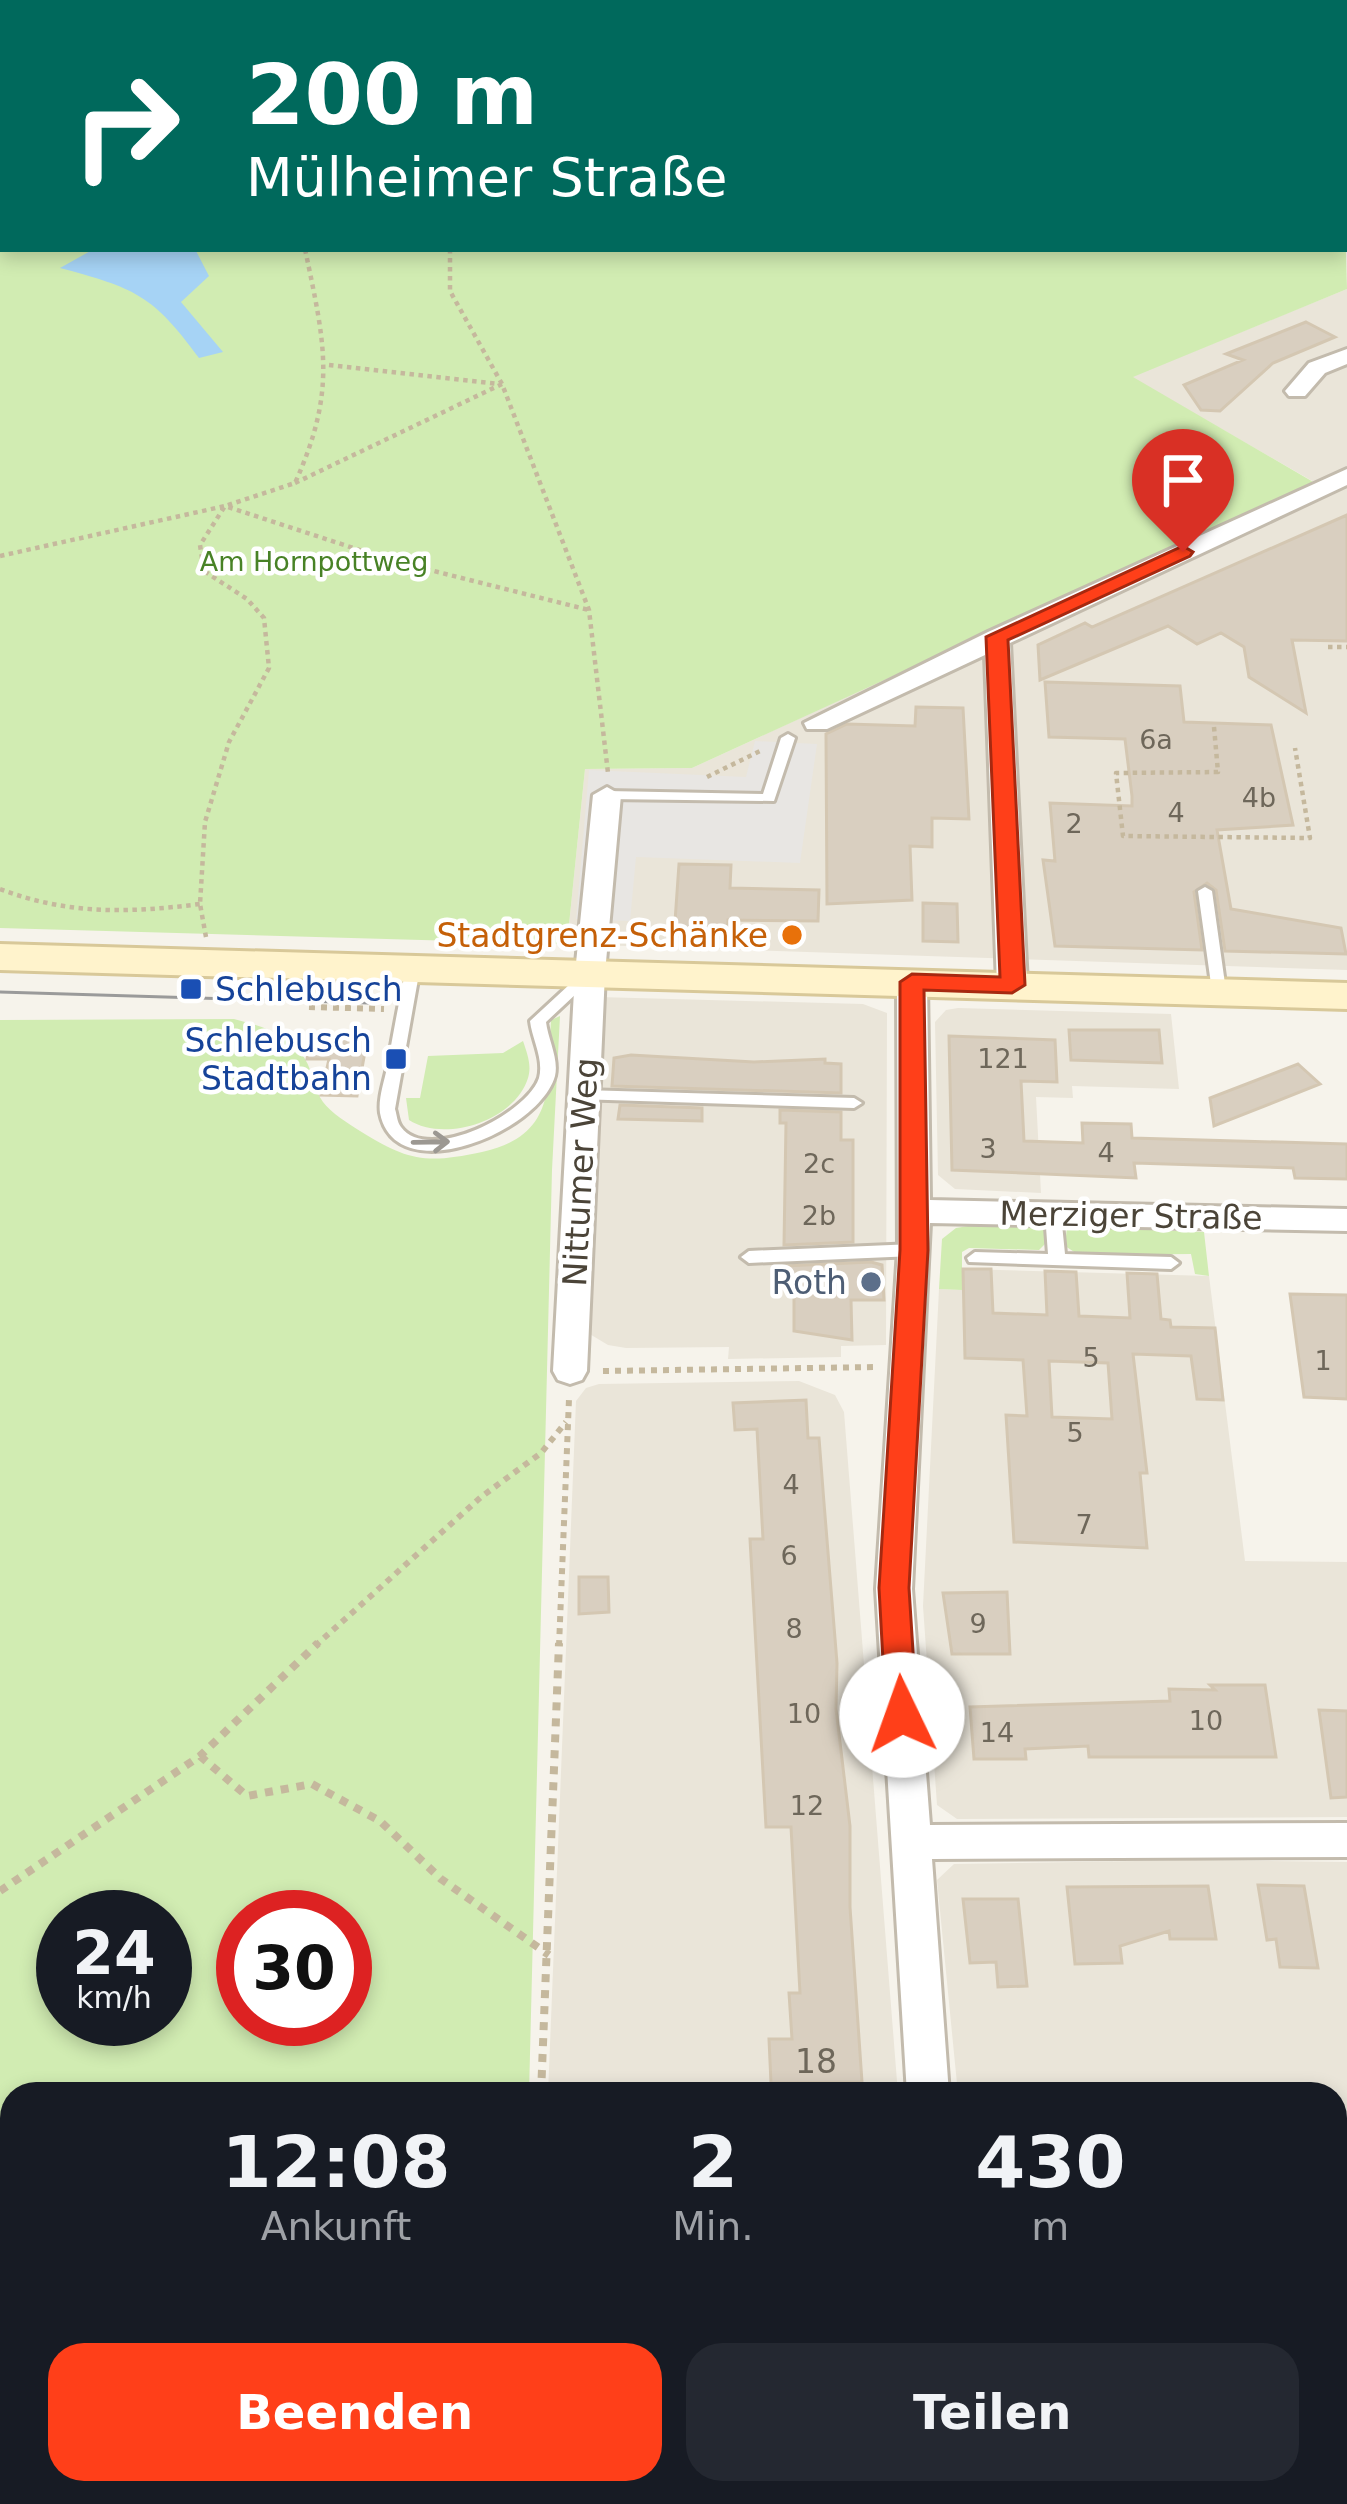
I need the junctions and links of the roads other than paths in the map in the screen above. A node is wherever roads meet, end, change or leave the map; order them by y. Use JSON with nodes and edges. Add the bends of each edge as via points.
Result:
{"nodes":[{"id":1,"x":1347,"y":356,"type":"edge"},
{"id":2,"x":1297,"y":391,"type":"dead end"},
{"id":3,"x":1347,"y":476,"type":"edge"},
{"id":4,"x":997,"y":637,"type":"junction"},
{"id":5,"x":817,"y":723,"type":"dead end"},
{"id":6,"x":788,"y":737,"type":"road end"},
{"id":7,"x":608,"y":795,"type":"joint"},
{"id":8,"x":1205,"y":891,"type":"dead end"},
{"id":9,"x":0,"y":956,"type":"edge"},
{"id":10,"x":590,"y":973,"type":"junction"},
{"id":11,"x":411,"y":977,"type":"junction"},
{"id":12,"x":912,"y":982,"type":"junction"},
{"id":13,"x":1012,"y":985,"type":"junction"},
{"id":14,"x":1219,"y":991,"type":"junction"},
{"id":15,"x":1347,"y":996,"type":"edge"},
{"id":16,"x":583,"y":1095,"type":"junction"},
{"id":17,"x":854,"y":1103,"type":"dead end"},
{"id":18,"x":914,"y":1211,"type":"junction"},
{"id":19,"x":1053,"y":1214,"type":"junction"},
{"id":20,"x":1347,"y":1220,"type":"edge"},
{"id":21,"x":914,"y":1250,"type":"junction"},
{"id":22,"x":749,"y":1257,"type":"dead end"},
{"id":23,"x":976,"y":1258,"type":"dead end"},
{"id":24,"x":1057,"y":1260,"type":"junction"},
{"id":25,"x":1171,"y":1263,"type":"dead end"},
{"id":26,"x":570,"y":1371,"type":"road end"},
{"id":27,"x":1347,"y":1840,"type":"edge"},
{"id":28,"x":909,"y":1842,"type":"junction"},
{"id":29,"x":927,"y":2082,"type":"edge"}],
"edges":[{"from":1,"to":2,"type":"street","via":[[1317,368]]},
{"from":3,"to":4,"type":"street"},
{"from":4,"to":5,"type":"street"},
{"from":4,"to":13,"type":"street"},
{"from":6,"to":7,"type":"lane","via":[[769,798]]},
{"from":7,"to":10,"type":"street","name":"Nittumer Weg"},
{"from":8,"to":14,"type":"lane"},
{"from":9,"to":11,"type":"main road"},
{"from":10,"to":11,"type":"main road"},
{"from":11,"to":10,"type":"lane","one_way":true,"via":[[388,1123],[404,1142],[444,1144],[484,1135],[535,1101],[548,1057],[538,1021]]},
{"from":10,"to":12,"type":"main road"},
{"from":10,"to":16,"type":"street","name":"Nittumer Weg"},
{"from":12,"to":13,"type":"main road"},
{"from":12,"to":18,"type":"street"},
{"from":13,"to":14,"type":"main road"},
{"from":14,"to":15,"type":"main road"},
{"from":16,"to":17,"type":"lane"},
{"from":16,"to":26,"type":"street","name":"Nittumer Weg"},
{"from":18,"to":19,"type":"street","name":"Merziger Straße"},
{"from":18,"to":21,"type":"street"},
{"from":19,"to":20,"type":"street","name":"Merziger Straße"},
{"from":19,"to":24,"type":"lane"},
{"from":21,"to":22,"type":"lane"},
{"from":21,"to":28,"type":"street","via":[[894,1588]]},
{"from":23,"to":24,"type":"lane"},
{"from":24,"to":25,"type":"lane"},
{"from":27,"to":28,"type":"street"},
{"from":28,"to":29,"type":"street"}]}
